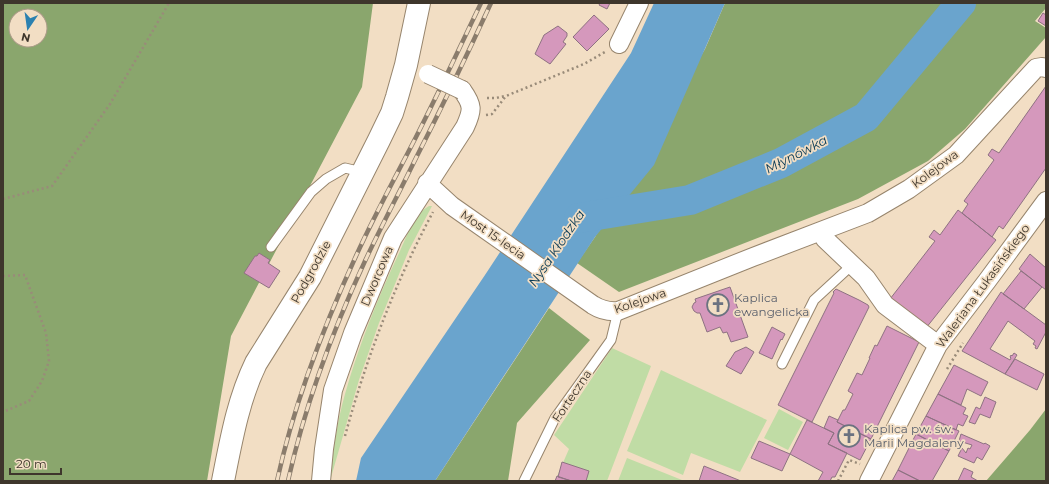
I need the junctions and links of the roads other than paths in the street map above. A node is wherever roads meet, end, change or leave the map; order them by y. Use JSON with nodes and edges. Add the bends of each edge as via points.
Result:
{"nodes":[{"id":1,"x":419,"y":3,"type":"edge"},
{"id":2,"x":639,"y":3,"type":"edge"},
{"id":3,"x":619,"y":44,"type":"road end"},
{"id":4,"x":406,"y":65,"type":"junction"},
{"id":5,"x":1046,"y":68,"type":"edge"},
{"id":6,"x":363,"y":173,"type":"junction"},
{"id":7,"x":428,"y":183,"type":"junction"},
{"id":8,"x":1046,"y":201,"type":"edge"},
{"id":9,"x":822,"y":230,"type":"junction"},
{"id":10,"x":271,"y":248,"type":"dead end"},
{"id":11,"x":852,"y":264,"type":"junction"},
{"id":12,"x":593,"y":305,"type":"joint"},
{"id":13,"x":618,"y":311,"type":"junction"},
{"id":14,"x":938,"y":345,"type":"junction"},
{"id":15,"x":782,"y":364,"type":"dead end"},
{"id":16,"x":223,"y":481,"type":"edge"},
{"id":17,"x":321,"y":481,"type":"edge"},
{"id":18,"x":524,"y":481,"type":"edge"},
{"id":19,"x":869,"y":481,"type":"edge"}],
"edges":[{"from":1,"to":4,"type":"main road","name":"Podgrodzie"},
{"from":2,"to":3,"type":"street"},
{"from":4,"to":6,"type":"main road","name":"Podgrodzie","via":[[392,113]]},
{"from":4,"to":7,"type":"street","name":"Dworcowa","bridge":true,"via":[[462,90],[471,108],[465,126]]},
{"from":5,"to":9,"type":"street","name":"Kolejowa","via":[[1036,68],[956,155],[868,213]]},
{"from":6,"to":10,"type":"lane","via":[[344,168],[326,179],[311,192]]},
{"from":6,"to":16,"type":"main road","name":"Podgrodzie","via":[[310,276],[251,373],[238,412]]},
{"from":7,"to":12,"type":"street","name":"Most 15-lecia","via":[[447,201]]},
{"from":7,"to":17,"type":"street","name":"Dworcowa","via":[[393,238],[353,332],[334,390]]},
{"from":8,"to":14,"type":"street","name":"Waleriana Łukasińskiego"},
{"from":9,"to":11,"type":"street","via":[[825,239]]},
{"from":9,"to":13,"type":"street","name":"Kolejowa"},
{"from":11,"to":14,"type":"street","via":[[866,278],[885,305]]},
{"from":11,"to":15,"type":"lane","via":[[814,300]]},
{"from":12,"to":13,"type":"street","name":"Kolejowa","via":[[610,312]]},
{"from":13,"to":18,"type":"lane","name":"Forteczna","via":[[610,340],[555,418]]},
{"from":14,"to":19,"type":"street","name":"Waleriana Łukasińskiego"}]}
